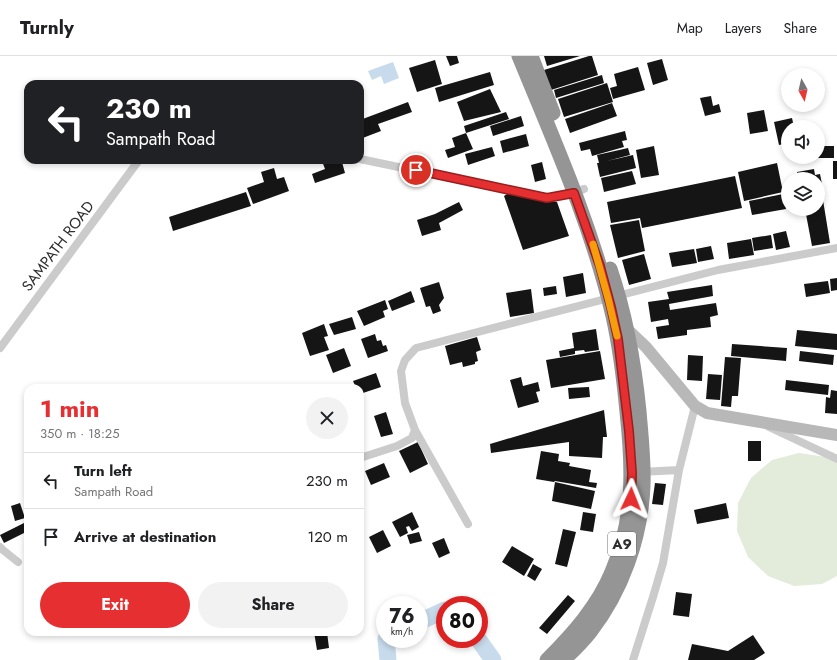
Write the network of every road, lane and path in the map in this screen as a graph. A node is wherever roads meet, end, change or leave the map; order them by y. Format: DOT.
graph roads {
  1 [pos="519,56"];
  2 [pos="531,56"];
  3 [pos="364,160"];
  4 [pos="136,164"];
  5 [pos="579,191"];
  6 [pos="837,248"];
  7 [pos="614,297"];
  8 [pos="627,329"];
  9 [pos="0,348"];
  10 [pos="695,406"];
  11 [pos="758,422"];
  12 [pos="415,430"];
  13 [pos="837,435"];
  14 [pos="364,457"];
  15 [pos="837,459"];
  16 [pos="679,470"];
  17 [pos="637,472"];
  18 [pos="468,524"];
  19 [pos="0,547"];
  20 [pos="18,562"];
  21 [pos="548,660"];
  22 [pos="563,660"];
  23 [pos="633,660"];
  1 -- 5 [label="highway, A9"];
  2 -- 5 [label="highway, A9"];
  3 -- 5 [label="street"];
  4 -- 9 [label="street, SAMPATH ROAD"];
  5 -- 7 [label="highway, A9"];
  6 -- 7 [label="street"];
  7 -- 8 [label="highway, A9"];
  7 -- 12 [label="street"];
  7 -- 17 [label="highway, A9"];
  8 -- 10 [label="street"];
  8 -- 17 [label="highway, A9"];
  10 -- 11 [label="street"];
  10 -- 16 [label="street"];
  11 -- 13 [label="street"];
  11 -- 15 [label="street"];
  12 -- 14 [label="street"];
  12 -- 18 [label="street"];
  16 -- 17 [label="street"];
  16 -- 23 [label="street"];
  17 -- 21 [label="highway, A9"];
  17 -- 22 [label="highway, A9"];
  19 -- 20 [label="street"];
}
